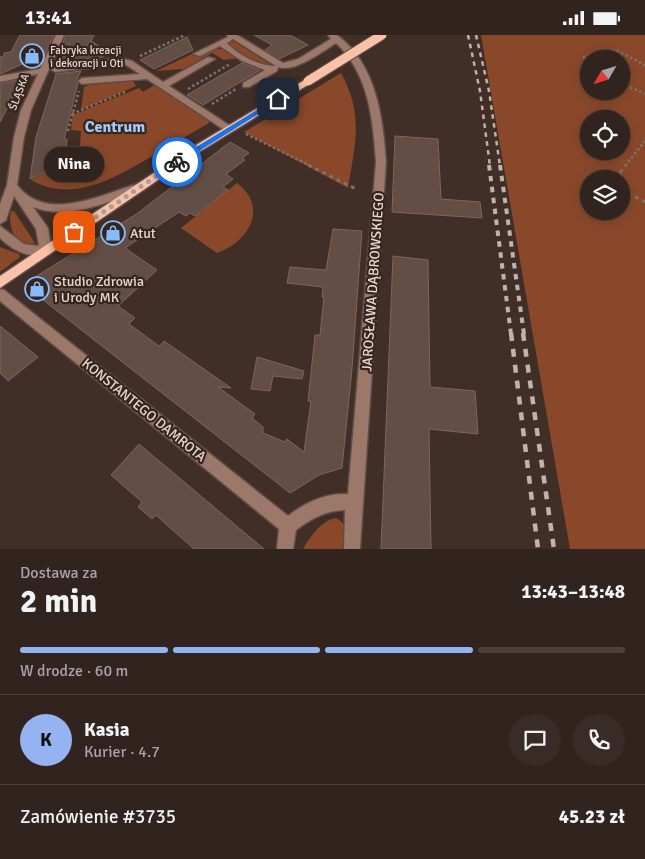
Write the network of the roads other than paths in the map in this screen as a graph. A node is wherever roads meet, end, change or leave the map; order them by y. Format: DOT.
graph roads {
  1 [pos="60,35"];
  2 [pos="382,35"];
  3 [pos="232,36"];
  4 [pos="334,37"];
  5 [pos="221,42"];
  6 [pos="196,54"];
  7 [pos="211,59"];
  8 [pos="275,66"];
  9 [pos="56,69"];
  10 [pos="42,71"];
  11 [pos="153,78"];
  12 [pos="0,79"];
  13 [pos="82,81"];
  14 [pos="164,85"];
  15 [pos="246,85"];
  16 [pos="228,129"];
  17 [pos="12,185"];
  18 [pos="140,187"];
  19 [pos="23,199"];
  20 [pos="0,220"];
  21 [pos="0,230"];
  22 [pos="46,251"];
  23 [pos="0,283"];
  24 [pos="0,294"];
  25 [pos="356,503"];
  26 [pos="288,526"];
  27 [pos="285,549"];
  28 [pos="352,549"];
  1 -- 10 [label="street, ŚLĄSKA"];
  2 -- 16 [label="main road, bridge"];
  3 -- 5 [label="street"];
  3 -- 8 [label="street"];
  4 -- 8 [label="street"];
  4 -- 25 [label="street, JAROSŁAWA DĄBROWSKIEGO"];
  5 -- 6 [label="street"];
  5 -- 8 [label="street"];
  7 -- 14 [label="street"];
  8 -- 15 [label="street"];
  9 -- 11 [label="street"];
  10 -- 12 [label="street"];
  10 -- 17 [label="street, ŚLĄSKA"];
  11 -- 13 [label="street"];
  11 -- 14 [label="street"];
  14 -- 16 [label="street"];
  16 -- 18 [label="main road"];
  17 -- 19 [label="street"];
  17 -- 20 [label="street, ŚLĄSKA"];
  18 -- 19 [label="street"];
  18 -- 22 [label="main road"];
  19 -- 22 [label="street"];
  21 -- 22 [label="street"];
  22 -- 23 [label="main road"];
  24 -- 26 [label="street, KONSTANTEGO DAMROTA"];
  25 -- 26 [label="street"];
  25 -- 28 [label="street, JAROSŁAWA DĄBROWSKIEGO"];
  26 -- 27 [label="street"];
}
